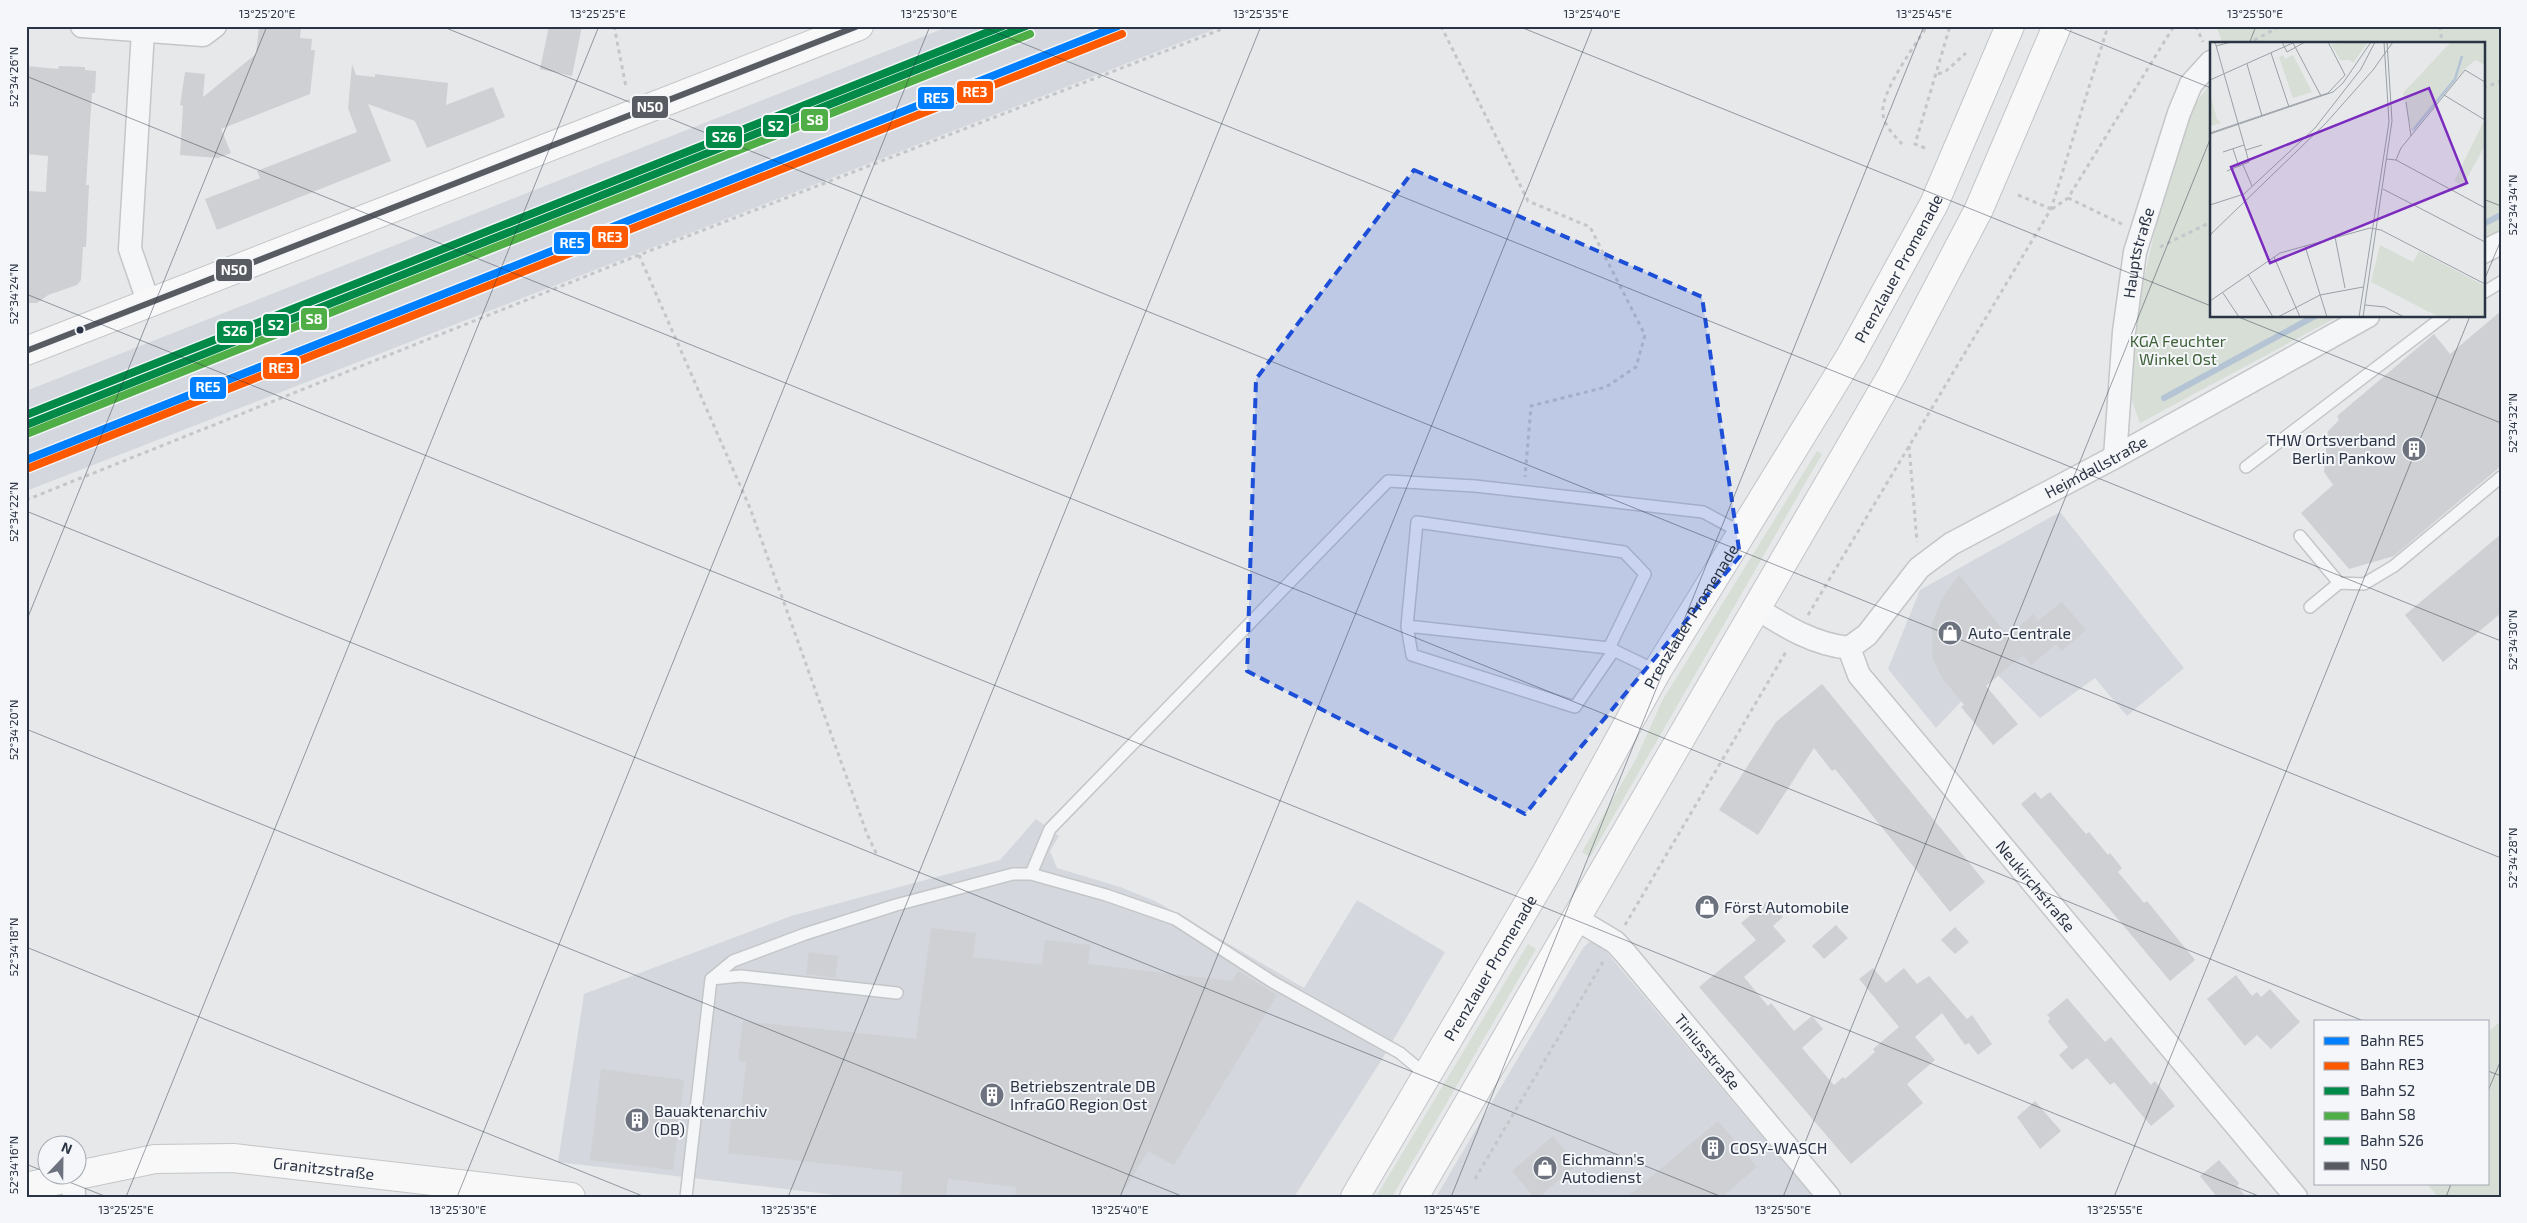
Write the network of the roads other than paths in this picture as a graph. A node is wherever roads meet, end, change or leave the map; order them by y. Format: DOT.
graph roads {
  1 [pos="84,26"];
  2 [pos="215,26"];
  3 [pos="859,26"];
  4 [pos="2010,26"];
  5 [pos="2058,26"];
  6 [pos="143,31"];
  7 [pos="2210,63"];
  8 [pos="2501,243"];
  9 [pos="2484,252"];
  10 [pos="2501,282"];
  11 [pos="2484,292"];
  12 [pos="149,304"];
  13 [pos="2364,318"];
  14 [pos="2441,318"];
  15 [pos="26,351"];
  16 [pos="2115,457"];
  17 [pos="2246,467"];
  18 [pos="2501,477"];
  19 [pos="1742,533"];
  20 [pos="2300,536"];
  21 [pos="2339,583"];
  22 [pos="2310,607"];
  23 [pos="1756,608"];
  24 [pos="1407,626"];
  25 [pos="1848,648"];
  26 [pos="1612,649"];
  27 [pos="1656,672"];
  28 [pos="1031,874"];
  29 [pos="1575,918"];
  30 [pos="710,979"];
  31 [pos="897,992"];
  32 [pos="1426,1074"];
  33 [pos="88,1177"];
  34 [pos="467,1190"];
  35 [pos="571,1197"];
  36 [pos="686,1197"];
  37 [pos="1354,1197"];
  38 [pos="1414,1197"];
  39 [pos="1829,1197"];
  40 [pos="2296,1197"];
  1 -- 6 [label="street"];
  2 -- 6 [label="street"];
  3 -- 12 [label="main road"];
  4 -- 19 [label="main road, Prenzlauer Promenade"];
  5 -- 23 [label="main road"];
  6 -- 12 [label="street"];
  7 -- 16 [label="street, Hauptstraße"];
  8 -- 9 [label="street"];
  10 -- 11 [label="lane"];
  12 -- 15 [label="main road"];
  13 -- 16 [label="street, Heimdallstraße"];
  14 -- 17 [label="lane"];
  16 -- 25 [label="street, Heimdallstraße"];
  18 -- 21 [label="lane"];
  19 -- 27 [label="main road, Prenzlauer Promenade"];
  19 -- 28 [label="lane"];
  20 -- 21 [label="lane"];
  21 -- 22 [label="lane"];
  23 -- 25 [label="street"];
  23 -- 29 [label="main road"];
  24 -- 26 [label="lane"];
  24 -- 26 [label="lane"];
  24 -- 26 [label="lane"];
  25 -- 40 [label="street, Neukirchstraße"];
  26 -- 27 [label="lane"];
  27 -- 32 [label="main road, Prenzlauer Promenade"];
  28 -- 30 [label="lane"];
  28 -- 32 [label="lane"];
  29 -- 38 [label="main road"];
  29 -- 39 [label="street, Tiniusstraße"];
  30 -- 31 [label="lane"];
  30 -- 36 [label="lane"];
  32 -- 37 [label="main road, Prenzlauer Promenade"];
  33 -- 34 [label="main road, Granitzstraße"];
  34 -- 35 [label="main road, Granitzstraße"];
}
